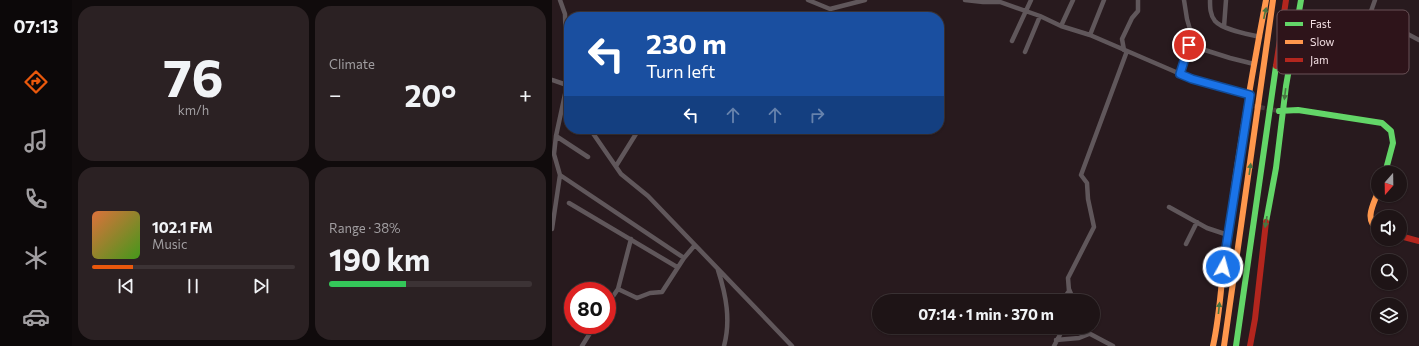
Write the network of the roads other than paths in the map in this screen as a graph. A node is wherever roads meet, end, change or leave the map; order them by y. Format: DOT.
graph roads {
  1 [pos="560,0"];
  2 [pos="808,0"];
  3 [pos="844,0"];
  4 [pos="865,0"];
  5 [pos="965,0"];
  6 [pos="1031,0"];
  7 [pos="1073,0"];
  8 [pos="1104,0"];
  9 [pos="1138,0"];
  10 [pos="1184,0"];
  11 [pos="1210,0"];
  12 [pos="1226,0"];
  13 [pos="1266,0"];
  14 [pos="1273,0"];
  15 [pos="1286,0"];
  16 [pos="1301,0"];
  17 [pos="1375,0"];
  18 [pos="983,1"];
  19 [pos="1000,1"];
  20 [pos="842,5"];
  21 [pos="1285,10"];
  22 [pos="1299,10"];
  23 [pos="1371,10"];
  24 [pos="1027,11"];
  25 [pos="564,12"];
  26 [pos="1040,16"];
  27 [pos="1061,26"];
  28 [pos="1224,27"];
  29 [pos="1090,35"];
  30 [pos="1409,35"];
  31 [pos="1260,37"];
  32 [pos="1419,40"];
  33 [pos="1012,41"];
  34 [pos="1189,45"];
  35 [pos="1126,50"];
  36 [pos="1025,52"];
  37 [pos="1277,62"];
  38 [pos="1254,64"];
  39 [pos="1180,74"];
  40 [pos="1288,74"];
  41 [pos="552,80"];
  42 [pos="564,84"];
  43 [pos="1250,95"];
  44 [pos="564,99"];
  45 [pos="1281,110"];
  46 [pos="594,134"];
  47 [pos="636,134"];
  48 [pos="556,136"];
  49 [pos="588,157"];
  50 [pos="616,166"];
  51 [pos="1387,166"];
  52 [pos="560,175"];
  53 [pos="569,203"];
  54 [pos="1169,207"];
  55 [pos="1371,211"];
  56 [pos="1197,222"];
  57 [pos="1371,222"];
  58 [pos="552,229"];
  59 [pos="1228,236"];
  60 [pos="1407,238"];
  61 [pos="630,239"];
  62 [pos="1419,241"];
  63 [pos="1186,244"];
  64 [pos="695,245"];
  65 [pos="684,258"];
  66 [pos="677,267"];
  67 [pos="718,269"];
  68 [pos="1068,287"];
  69 [pos="618,288"];
  70 [pos="616,291"];
  71 [pos="1067,294"];
  72 [pos="1071,294"];
  73 [pos="589,334"];
  74 [pos="1060,334"];
  75 [pos="1088,334"];
  76 [pos="1056,340"];
  77 [pos="582,346"];
  78 [pos="724,346"];
  79 [pos="792,346"];
  80 [pos="1054,346"];
  81 [pos="1113,346"];
  82 [pos="1213,346"];
  83 [pos="1224,346"];
  84 [pos="1236,346"];
  85 [pos="1250,346"];
  1 -- 25 [label="street"];
  2 -- 20 [label="street"];
  3 -- 20 [label="street"];
  4 -- 20 [label="street"];
  5 -- 18 [label="street"];
  6 -- 24 [label="street"];
  7 -- 27 [label="street"];
  8 -- 29 [label="street"];
  9 -- 35 [label="street"];
  10 -- 34 [label="street"];
  11 -- 28 [label="street"];
  12 -- 28 [label="street"];
  31 -- 13 [label="main road, one-way"];
  83 -- 14 [label="main road, one-way"];
  15 -- 21 [label="main road"];
  16 -- 22 [label="main road, one-way"];
  17 -- 23 [label="street"];
  18 -- 19 [label="street"];
  19 -- 24 [label="street"];
  24 -- 26 [label="street"];
  24 -- 33 [label="street"];
  26 -- 27 [label="street"];
  26 -- 36 [label="street"];
  27 -- 29 [label="street"];
  28 -- 31 [label="street"];
  29 -- 35 [label="street"];
  30 -- 32 [label="street"];
  31 -- 38 [label="main road"];
  34 -- 38 [label="street"];
  34 -- 39 [label="street"];
  35 -- 39 [label="street"];
  35 -- 68 [label="street"];
  37 -- 84 [label="main road"];
  38 -- 43 [label="main road"];
  39 -- 43 [label="street"];
  40 -- 45 [label="main road, one-way"];
  41 -- 42 [label="street"];
  43 -- 59 [label="main road"];
  44 -- 48 [label="street"];
  45 -- 51 [label="main road"];
  45 -- 85 [label="main road, one-way"];
  46 -- 50 [label="street"];
  47 -- 50 [label="street"];
  48 -- 49 [label="street"];
  48 -- 52 [label="street"];
  50 -- 64 [label="street"];
  52 -- 58 [label="street"];
  52 -- 65 [label="street"];
  53 -- 61 [label="street"];
  54 -- 56 [label="street"];
  55 -- 57 [label="main road"];
  56 -- 59 [label="street"];
  56 -- 63 [label="street"];
  82 -- 59 [label="main road, one-way"];
  60 -- 62 [label="main road"];
  61 -- 66 [label="street"];
  61 -- 69 [label="street"];
  64 -- 65 [label="street"];
  64 -- 67 [label="street"];
  65 -- 66 [label="street"];
  66 -- 69 [label="street"];
  67 -- 78 [label="street"];
  67 -- 79 [label="street"];
  68 -- 71 [label="street"];
  68 -- 72 [label="street"];
  69 -- 70 [label="street"];
  73 -- 77 [label="street"];
  74 -- 76 [label="street"];
  75 -- 76 [label="street"];
  75 -- 81 [label="street"];
  76 -- 80 [label="street"];
}
